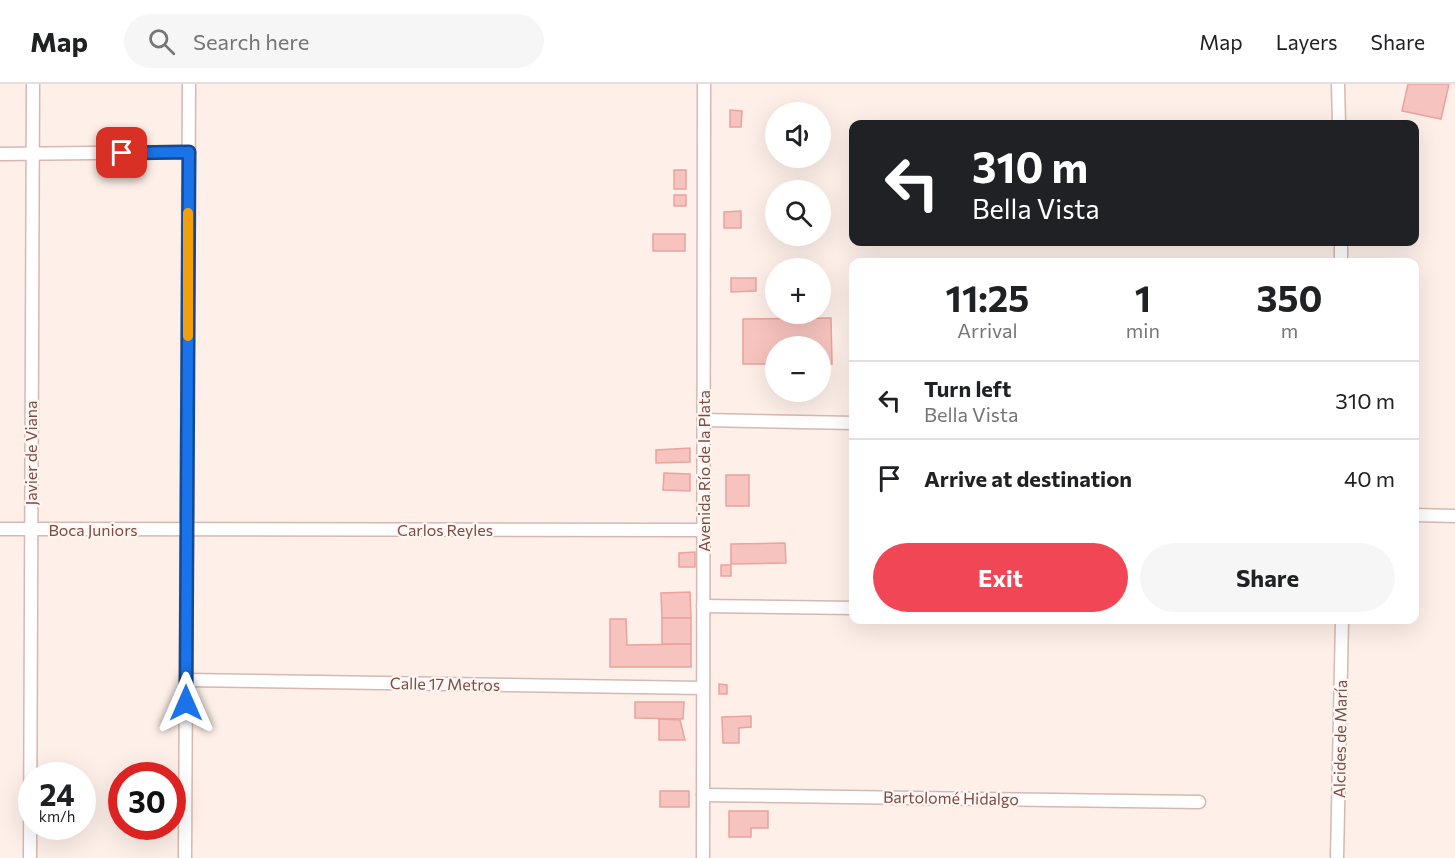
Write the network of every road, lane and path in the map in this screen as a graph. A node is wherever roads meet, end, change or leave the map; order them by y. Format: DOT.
graph roads {
  1 [pos="33,84"];
  2 [pos="189,84"];
  3 [pos="704,84"];
  4 [pos="1338,84"];
  5 [pos="1339,120"];
  6 [pos="189,152"];
  7 [pos="0,154"];
  8 [pos="32,154"];
  9 [pos="704,420"];
  10 [pos="849,423"];
  11 [pos="1419,515"];
  12 [pos="1455,516"];
  13 [pos="0,529"];
  14 [pos="31,529"];
  15 [pos="187,530"];
  16 [pos="704,530"];
  17 [pos="703,606"];
  18 [pos="849,608"];
  19 [pos="1342,624"];
  20 [pos="186,680"];
  21 [pos="703,688"];
  22 [pos="703,795"];
  23 [pos="1199,802"];
  24 [pos="30,858"];
  25 [pos="185,858"];
  26 [pos="703,858"];
  27 [pos="1337,858"];
  1 -- 8 [label="street, Javier de Viana"];
  2 -- 6 [label="street"];
  3 -- 9 [label="street, Avenida Río de la Plata"];
  4 -- 5 [label="street"];
  6 -- 8 [label="street"];
  6 -- 15 [label="street"];
  7 -- 8 [label="street"];
  8 -- 14 [label="street, Javier de Viana"];
  9 -- 10 [label="street"];
  9 -- 16 [label="street, Avenida Río de la Plata"];
  11 -- 12 [label="street"];
  13 -- 14 [label="street, Boca Juniors"];
  14 -- 15 [label="street, Boca Juniors"];
  14 -- 24 [label="street, Javier de Viana"];
  15 -- 16 [label="street, Carlos Reyles"];
  15 -- 20 [label="street"];
  16 -- 17 [label="street, Avenida Río de la Plata"];
  17 -- 18 [label="street"];
  17 -- 21 [label="street, Avenida Río de la Plata"];
  19 -- 27 [label="street, Alcides de María"];
  20 -- 21 [label="street, Calle 17 Metros"];
  20 -- 25 [label="street"];
  21 -- 22 [label="street, Avenida Río de la Plata"];
  22 -- 23 [label="street, Bartolomé Hidalgo"];
  22 -- 26 [label="street, Avenida Río de la Plata"];
}
